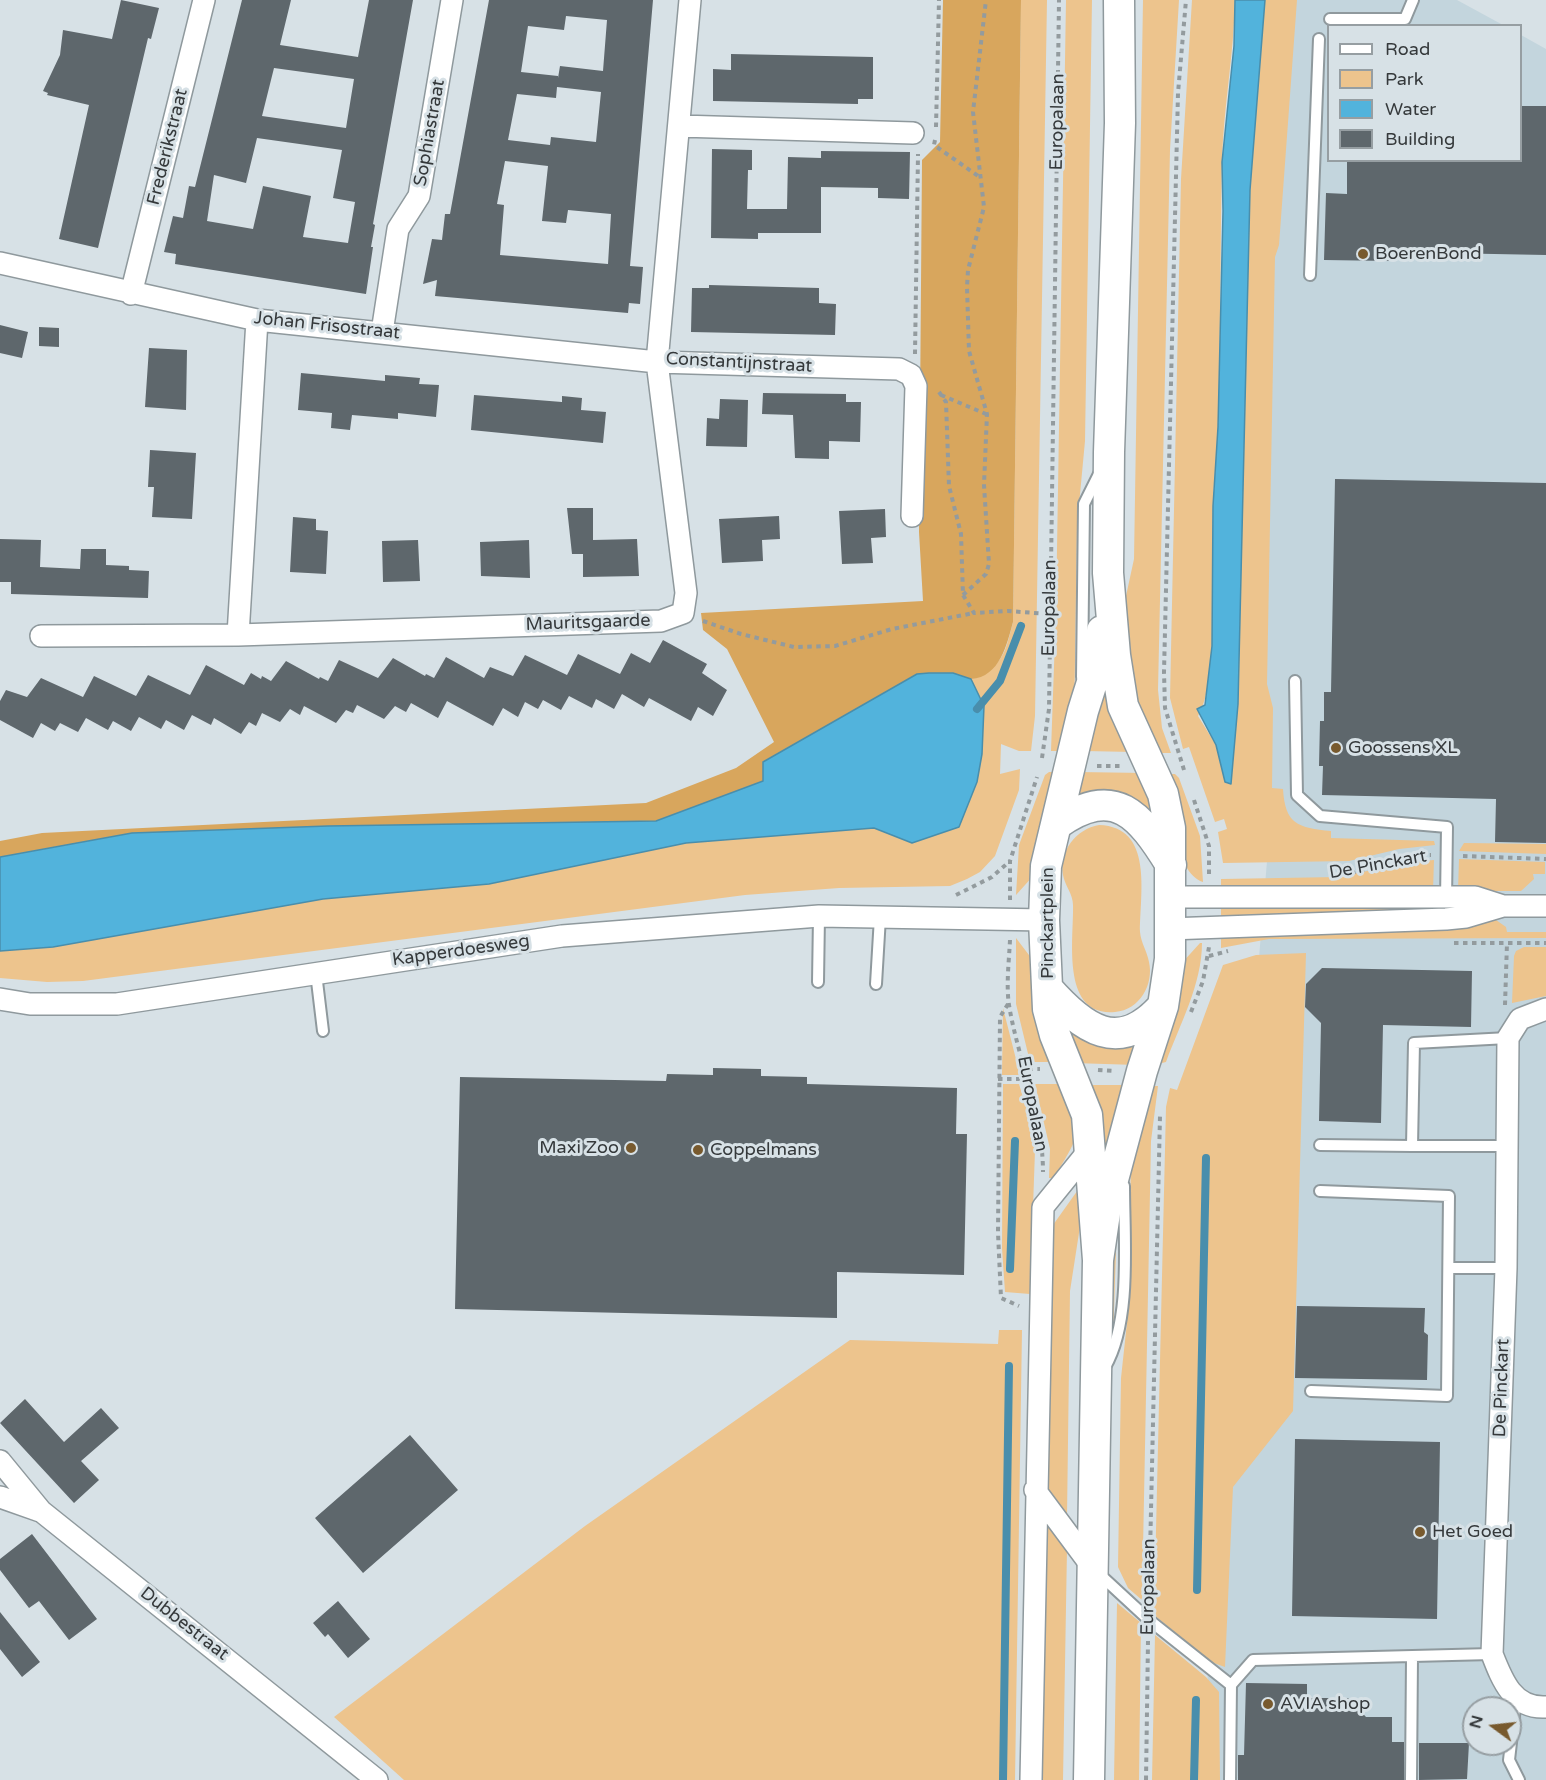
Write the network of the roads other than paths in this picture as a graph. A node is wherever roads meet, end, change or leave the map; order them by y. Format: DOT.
graph roads {
  1 [pos="204,0"];
  2 [pos="452,0"];
  3 [pos="690,0"];
  4 [pos="1119,0"];
  5 [pos="1413,0"];
  6 [pos="1330,18"];
  7 [pos="1319,39"];
  8 [pos="680,126"];
  9 [pos="919,141"];
  10 [pos="0,263"];
  11 [pos="1310,275"];
  12 [pos="131,294"];
  13 [pos="257,320"];
  14 [pos="382,332"];
  15 [pos="657,362"];
  16 [pos="1109,452"];
  17 [pos="912,516"];
  18 [pos="1108,573"];
  19 [pos="238,635"];
  20 [pos="41,636"];
  21 [pos="1294,681"];
  22 [pos="1083,711"];
  23 [pos="1057,824"];
  24 [pos="1171,865"];
  25 [pos="1170,897"];
  26 [pos="1446,897"];
  27 [pos="1503,906"];
  28 [pos="1546,906"];
  29 [pos="819,916"];
  30 [pos="880,917"];
  31 [pos="1446,919"];
  32 [pos="1044,920"];
  33 [pos="1169,929"];
  34 [pos="316,973"];
  35 [pos="818,982"];
  36 [pos="876,984"];
  37 [pos="1047,988"];
  38 [pos="0,999"];
  39 [pos="1163,1006"];
  40 [pos="1546,1008"];
  41 [pos="322,1031"];
  42 [pos="1508,1038"];
  43 [pos="1320,1145"];
  44 [pos="1123,1146"];
  45 [pos="1412,1146"];
  46 [pos="1508,1146"];
  47 [pos="1090,1149"];
  48 [pos="1320,1191"];
  49 [pos="1098,1260"];
  50 [pos="1449,1268"];
  51 [pos="1506,1268"];
  52 [pos="1096,1383"];
  53 [pos="1311,1391"];
  54 [pos="0,1461"];
  55 [pos="1035,1490"];
  56 [pos="0,1497"];
  57 [pos="41,1511"];
  58 [pos="1092,1568"];
  59 [pos="1492,1654"];
  60 [pos="1412,1658"];
  61 [pos="1231,1685"];
  62 [pos="1514,1696"];
  63 [pos="1522,1702"];
  64 [pos="1546,1707"];
  65 [pos="1509,1756"];
  66 [pos="377,1780"];
  67 [pos="1031,1780"];
  68 [pos="1089,1780"];
  69 [pos="1230,1780"];
  70 [pos="1411,1780"];
  71 [pos="1518,1780"];
  1 -- 12 [label="street, Frederikstraat"];
  2 -- 14 [label="street, Sophiastraat"];
  3 -- 8 [label="street, Constantijnstraat"];
  4 -- 16 [label="main road, Europalaan"];
  5 -- 6 [label="lane"];
  7 -- 11 [label="lane"];
  8 -- 9 [label="street"];
  8 -- 15 [label="street, Constantijnstraat"];
  10 -- 12 [label="street, Johan Frisostraat"];
  12 -- 13 [label="street, Johan Frisostraat"];
  13 -- 14 [label="street, Johan Frisostraat"];
  13 -- 19 [label="street"];
  14 -- 15 [label="street, Johan Frisostraat"];
  15 -- 17 [label="street, Constantijnstraat"];
  15 -- 19 [label="street, Mauritsgaarde"];
  16 -- 18 [label="main road, Europalaan"];
  16 -- 22 [label="lane, Europalaan"];
  18 -- 22 [label="main road, Europalaan"];
  18 -- 24 [label="main road, Europalaan"];
  19 -- 20 [label="street, Mauritsgaarde"];
  21 -- 26 [label="lane"];
  22 -- 23 [label="main road, Europalaan"];
  23 -- 24 [label="main road"];
  23 -- 32 [label="main road, Pinckartplein"];
  24 -- 25 [label="main road"];
  25 -- 26 [label="street, De Pinckart"];
  25 -- 33 [label="main road"];
  26 -- 27 [label="street, De Pinckart"];
  26 -- 31 [label="lane"];
  27 -- 28 [label="street, De Pinckart"];
  27 -- 31 [label="street, De Pinckart"];
  29 -- 30 [label="street, Kapperdoesweg"];
  29 -- 34 [label="street, Kapperdoesweg"];
  29 -- 35 [label="lane"];
  30 -- 32 [label="street, Kapperdoesweg"];
  30 -- 36 [label="lane"];
  31 -- 33 [label="street, De Pinckart"];
  32 -- 37 [label="main road, Pinckartplein"];
  33 -- 39 [label="main road"];
  34 -- 38 [label="street, Kapperdoesweg"];
  34 -- 41 [label="lane"];
  37 -- 39 [label="main road"];
  37 -- 47 [label="main road, Europalaan"];
  39 -- 44 [label="main road, Europalaan"];
  40 -- 42 [label="street"];
  42 -- 45 [label="lane"];
  42 -- 46 [label="street, De Pinckart"];
  43 -- 45 [label="lane"];
  44 -- 49 [label="main road, Europalaan"];
  44 -- 52 [label="lane, Europalaan"];
  45 -- 46 [label="lane"];
  46 -- 51 [label="street, De Pinckart"];
  47 -- 49 [label="main road, Europalaan"];
  47 -- 55 [label="street"];
  48 -- 50 [label="lane"];
  49 -- 52 [label="main road, Europalaan"];
  50 -- 51 [label="lane"];
  50 -- 53 [label="lane"];
  51 -- 59 [label="street, De Pinckart"];
  52 -- 58 [label="main road, Europalaan"];
  54 -- 57 [label="street, Dubbestraat"];
  55 -- 58 [label="street"];
  55 -- 67 [label="street"];
  56 -- 57 [label="street"];
  57 -- 66 [label="street, Dubbestraat"];
  58 -- 61 [label="lane"];
  58 -- 68 [label="main road, Europalaan"];
  59 -- 60 [label="lane"];
  59 -- 62 [label="street, De Pinckart"];
  60 -- 61 [label="lane"];
  60 -- 70 [label="lane"];
  61 -- 69 [label="lane"];
  63 -- 64 [label="street"];
  65 -- 71 [label="lane"];
}
